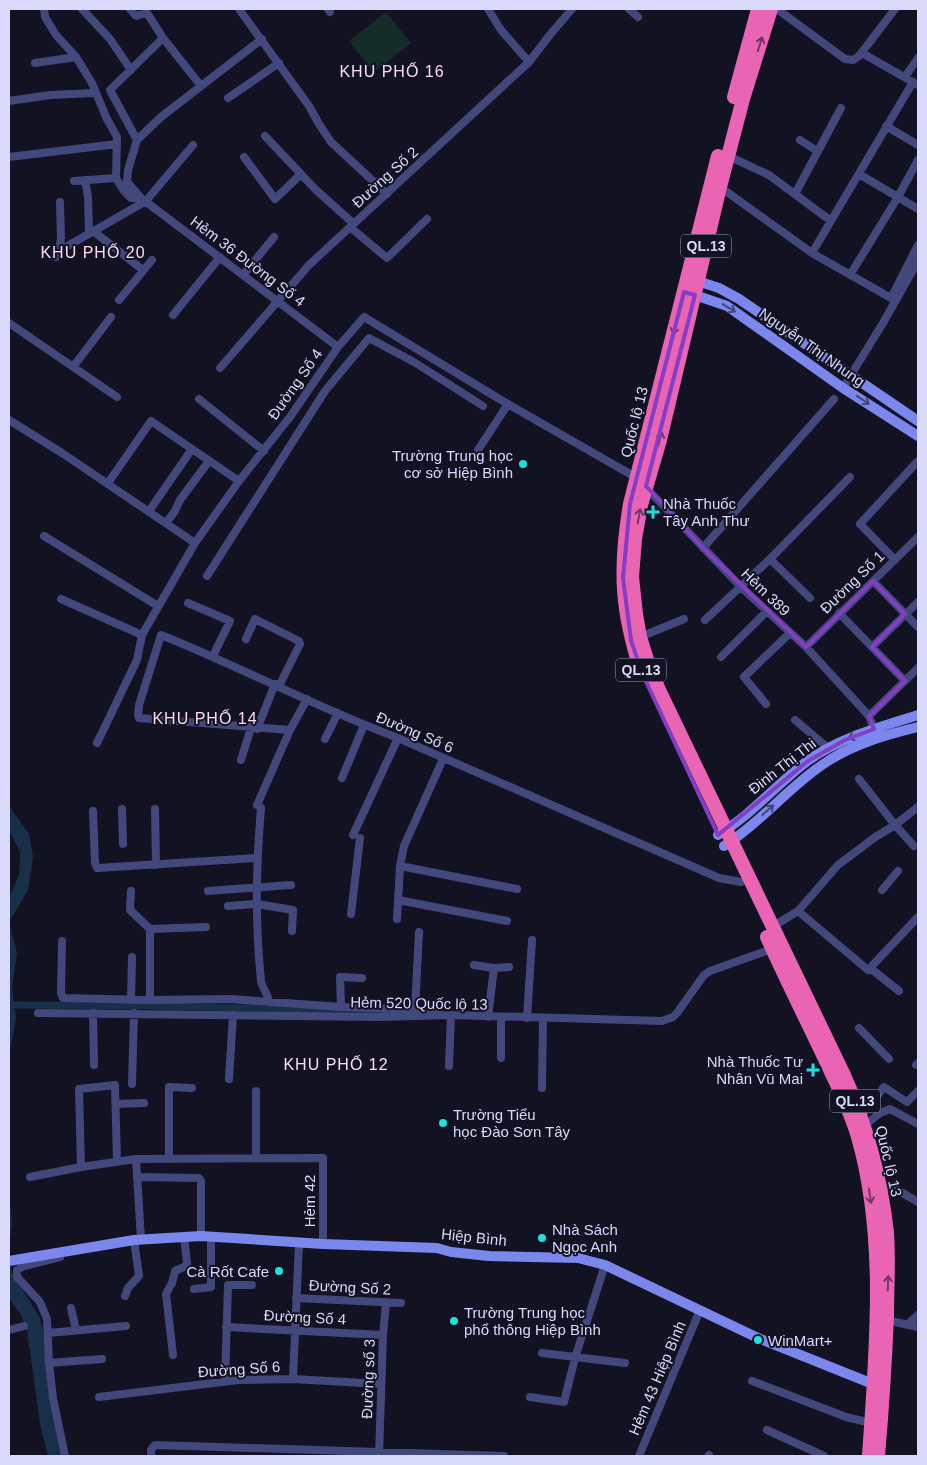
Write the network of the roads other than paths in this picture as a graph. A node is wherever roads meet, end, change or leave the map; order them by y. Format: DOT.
graph roads {
  1 [pos="44,9"];
  2 [pos="82,9"];
  3 [pos="130,9"];
  4 [pos="240,9"];
  5 [pos="488,9"];
  6 [pos="572,9"];
  7 [pos="629,9"];
  8 [pos="758,9"];
  9 [pos="770,9"];
  10 [pos="777,9"];
  11 [pos="895,9"];
  12 [pos="638,17"];
  13 [pos="163,38"];
  14 [pos="262,39"];
  15 [pos="862,53"];
  16 [pos="76,57"];
  17 [pos="918,58"];
  18 [pos="279,62"];
  19 [pos="529,62"];
  20 [pos="35,63"];
  21 [pos="131,70"];
  22 [pos="905,77"];
  23 [pos="916,83"];
  24 [pos="201,86"];
  25 [pos="95,92"];
  26 [pos="228,98"];
  27 [pos="9,102"];
  28 [pos="841,108"];
  29 [pos="886,126"];
  30 [pos="265,136"];
  31 [pos="137,140"];
  32 [pos="800,140"];
  33 [pos="117,144"];
  34 [pos="193,145"];
  35 [pos="918,145"];
  36 [pos="817,151"];
  37 [pos="728,156"];
  38 [pos="9,157"];
  39 [pos="244,157"];
  40 [pos="918,160"];
  41 [pos="301,174"];
  42 [pos="858,174"];
  43 [pos="116,178"];
  44 [pos="85,180"];
  45 [pos="74,181"];
  46 [pos="720,187"];
  47 [pos="387,194"];
  48 [pos="795,194"];
  49 [pos="898,197"];
  50 [pos="143,200"];
  51 [pos="60,202"];
  52 [pos="918,208"];
  53 [pos="427,219"];
  54 [pos="830,221"];
  55 [pos="352,226"];
  56 [pos="91,233"];
  57 [pos="274,237"];
  58 [pos="918,245"];
  59 [pos="812,253"];
  60 [pos="220,257"];
  61 [pos="152,260"];
  62 [pos="918,261"];
  63 [pos="143,270"];
  64 [pos="916,272"];
  65 [pos="243,275"];
  66 [pos="850,275"];
  67 [pos="693,279"];
  68 [pos="689,293"];
  69 [pos="119,300"];
  70 [pos="278,301"];
  71 [pos="173,315"];
  72 [pos="111,317"];
  73 [pos="9,323"];
  74 [pos="338,346"];
  75 [pos="422,352"];
  76 [pos="414,362"];
  77 [pos="73,367"];
  78 [pos="220,368"];
  79 [pos="851,376"];
  80 [pos="843,388"];
  81 [pos="117,397"];
  82 [pos="834,398"];
  83 [pos="199,399"];
  84 [pos="508,404"];
  85 [pos="482,406"];
  86 [pos="918,421"];
  87 [pos="10,424"];
  88 [pos="918,436"];
  89 [pos="192,449"];
  90 [pos="478,450"];
  91 [pos="264,451"];
  92 [pos="209,461"];
  93 [pos="917,462"];
  94 [pos="850,477"];
  95 [pos="239,481"];
  96 [pos="642,482"];
  97 [pos="108,483"];
  98 [pos="149,511"];
  99 [pos="166,523"];
  100 [pos="44,536"];
  101 [pos="918,537"];
  102 [pos="195,543"];
  103 [pos="703,548"];
  104 [pos="770,559"];
  105 [pos="895,560"];
  106 [pos="206,576"];
  107 [pos="873,581"];
  108 [pos="741,587"];
  109 [pos="810,598"];
  110 [pos="62,599"];
  111 [pos="918,602"];
  112 [pos="188,603"];
  113 [pos="158,606"];
  114 [pos="766,612"];
  115 [pos="840,613"];
  116 [pos="905,614"];
  117 [pos="684,619"];
  118 [pos="705,620"];
  119 [pos="918,627"];
  120 [pos="790,633"];
  121 [pos="142,635"];
  122 [pos="640,637"];
  123 [pos="246,638"];
  124 [pos="806,647"];
  125 [pos="872,647"];
  126 [pos="212,656"];
  127 [pos="721,658"];
  128 [pos="918,668"];
  129 [pos="905,681"];
  130 [pos="277,685"];
  131 [pos="307,698"];
  132 [pos="766,704"];
  133 [pos="338,713"];
  134 [pos="918,715"];
  135 [pos="870,716"];
  136 [pos="795,720"];
  137 [pos="364,725"];
  138 [pos="918,727"];
  139 [pos="254,728"];
  140 [pos="874,729"];
  141 [pos="290,730"];
  142 [pos="398,738"];
  143 [pos="325,739"];
  144 [pos="98,743"];
  145 [pos="828,748"];
  146 [pos="443,758"];
  147 [pos="241,760"];
  148 [pos="342,778"];
  149 [pos="859,779"];
  150 [pos="918,807"];
  151 [pos="122,809"];
  152 [pos="155,809"];
  153 [pos="93,811"];
  154 [pos="895,825"];
  155 [pos="725,838"];
  156 [pos="123,844"];
  157 [pos="914,846"];
  158 [pos="257,858"];
  159 [pos="156,865"];
  160 [pos="400,866"];
  161 [pos="898,871"];
  162 [pos="741,882"];
  163 [pos="290,885"];
  164 [pos="257,886"];
  165 [pos="517,889"];
  166 [pos="882,890"];
  167 [pos="130,891"];
  168 [pos="208,891"];
  169 [pos="398,900"];
  170 [pos="257,904"];
  171 [pos="228,906"];
  172 [pos="798,912"];
  173 [pos="351,914"];
  174 [pos="918,917"];
  175 [pos="396,919"];
  176 [pos="507,921"];
  177 [pos="206,927"];
  178 [pos="772,927"];
  179 [pos="150,929"];
  180 [pos="292,931"];
  181 [pos="419,932"];
  182 [pos="532,940"];
  183 [pos="62,941"];
  184 [pos="772,949"];
  185 [pos="132,957"];
  186 [pos="474,965"];
  187 [pos="509,967"];
  188 [pos="494,968"];
  189 [pos="869,969"];
  190 [pos="362,978"];
  191 [pos="899,991"];
  192 [pos="131,1000"];
  193 [pos="150,1000"];
  194 [pos="269,1002"];
  195 [pos="342,1007"];
  196 [pos="415,1010"];
  197 [pos="93,1013"];
  198 [pos="134,1013"];
  199 [pos="38,1014"];
  200 [pos="233,1015"];
  201 [pos="442,1015"];
  202 [pos="451,1015"];
  203 [pos="488,1017"];
  204 [pos="501,1018"];
  205 [pos="527,1018"];
  206 [pos="543,1019"];
  207 [pos="859,1028"];
  208 [pos="501,1058"];
  209 [pos="890,1059"];
  210 [pos="94,1065"];
  211 [pos="449,1066"];
  212 [pos="230,1079"];
  213 [pos="132,1084"];
  214 [pos="192,1088"];
  215 [pos="542,1088"];
  216 [pos="256,1091"];
  217 [pos="918,1091"];
  218 [pos="144,1102"];
  219 [pos="116,1104"];
  220 [pos="863,1121"];
  221 [pos="918,1124"];
  222 [pos="256,1158"];
  223 [pos="136,1159"];
  224 [pos="168,1159"];
  225 [pos="118,1162"];
  226 [pos="81,1167"];
  227 [pos="30,1177"];
  228 [pos="137,1178"];
  229 [pos="879,1182"];
  230 [pos="918,1202"];
  231 [pos="206,1236"];
  232 [pos="184,1237"];
  233 [pos="138,1240"];
  234 [pos="299,1243"];
  235 [pos="323,1244"];
  236 [pos="74,1249"];
  237 [pos="9,1261"];
  238 [pos="605,1265"];
  239 [pos="252,1285"];
  240 [pos="194,1289"];
  241 [pos="126,1296"];
  242 [pos="296,1298"];
  243 [pos="386,1303"];
  244 [pos="402,1303"];
  245 [pos="71,1308"];
  246 [pos="700,1310"];
  247 [pos="918,1315"];
  248 [pos="886,1320"];
  249 [pos="908,1324"];
  250 [pos="24,1326"];
  251 [pos="126,1326"];
  252 [pos="226,1327"];
  253 [pos="918,1327"];
  254 [pos="9,1330"];
  255 [pos="76,1330"];
  256 [pos="295,1330"];
  257 [pos="48,1334"];
  258 [pos="383,1336"];
  259 [pos="542,1353"];
  260 [pos="173,1355"];
  261 [pos="576,1358"];
  262 [pos="102,1359"];
  263 [pos="49,1363"];
  264 [pos="624,1363"];
  265 [pos="293,1379"];
  266 [pos="752,1381"];
  267 [pos="225,1382"];
  268 [pos="381,1384"];
  269 [pos="879,1384"];
  270 [pos="99,1397"];
  271 [pos="530,1397"];
  272 [pos="871,1422"];
  273 [pos="767,1430"];
  274 [pos="379,1454"];
  275 [pos="65,1456"];
  276 [pos="151,1456"];
  277 [pos="504,1456"];
  278 [pos="639,1456"];
  279 [pos="824,1456"];
  280 [pos="869,1456"];
  281 [pos="878,1456"];
  1 -- 16 [label="street"];
  2 -- 21 [label="street"];
  3 -- 13 [label="street"];
  4 -- 14 [label="street"];
  5 -- 19 [label="street"];
  6 -- 19 [label="street, Đường Số 2"];
  7 -- 12 [label="street"];
  8 -- 67 [label="highway, Quốc lộ 13 / QL.13"];
  37 -- 9 [label="highway, Quốc lộ 13 / QL.13, one-way"];
  10 -- 15 [label="street"];
  11 -- 15 [label="street"];
  13 -- 21 [label="street"];
  13 -- 24 [label="street"];
  14 -- 18 [label="street"];
  14 -- 24 [label="street"];
  15 -- 22 [label="street"];
  16 -- 20 [label="street"];
  16 -- 25 [label="street"];
  17 -- 22 [label="street"];
  18 -- 26 [label="street"];
  18 -- 47 [label="street"];
  19 -- 47 [label="street, Đường Số 2"];
  21 -- 31 [label="street"];
  22 -- 23 [label="street"];
  23 -- 29 [label="street"];
  24 -- 31 [label="street"];
  25 -- 27 [label="street"];
  25 -- 33 [label="street"];
  28 -- 36 [label="street"];
  29 -- 35 [label="street"];
  29 -- 42 [label="street"];
  30 -- 41 [label="street"];
  31 -- 50 [label="street, Hẻm 36 Đường Số 4"];
  32 -- 36 [label="street"];
  33 -- 38 [label="street"];
  33 -- 43 [label="street"];
  34 -- 50 [label="street"];
  36 -- 48 [label="street"];
  37 -- 46 [label="highway, Quốc lộ 13 / QL.13"];
  37 -- 48 [label="street"];
  39 -- 41 [label="street"];
  40 -- 49 [label="street"];
  41 -- 55 [label="street"];
  42 -- 49 [label="street"];
  42 -- 54 [label="street"];
  43 -- 44 [label="street"];
  43 -- 50 [label="street, Hẻm 36 Đường Số 4"];
  44 -- 45 [label="street"];
  44 -- 56 [label="street"];
  46 -- 59 [label="street"];
  46 -- 67 [label="highway, Quốc lộ 13 / QL.13"];
  47 -- 55 [label="street, Đường Số 2"];
  48 -- 54 [label="street"];
  49 -- 52 [label="street"];
  49 -- 66 [label="street"];
  50 -- 56 [label="street"];
  50 -- 60 [label="street, Hẻm 36 Đường Số 4"];
  51 -- 56 [label="street"];
  53 -- 55 [label="street"];
  54 -- 59 [label="street"];
  55 -- 70 [label="street, Đường Số 2"];
  56 -- 63 [label="street"];
  57 -- 65 [label="street"];
  58 -- 66 [label="street"];
  59 -- 66 [label="street"];
  60 -- 65 [label="street, Hẻm 36 Đường Số 4"];
  60 -- 71 [label="street"];
  61 -- 63 [label="street"];
  62 -- 64 [label="street"];
  63 -- 69 [label="street"];
  64 -- 79 [label="street"];
  65 -- 70 [label="street, Hẻm 36 Đường Số 4"];
  67 -- 68 [label="highway, Quốc lộ 13 / QL.13"];
  67 -- 79 [label="street, Nguyễn Thị Nhung"];
  68 -- 80 [label="street, Nguyễn Thị Nhung, one-way"];
  68 -- 96 [label="highway, Quốc lộ 13 / QL.13"];
  70 -- 74 [label="street, Hẻm 36 Đường Số 4"];
  70 -- 78 [label="street, Đường Số 2"];
  72 -- 77 [label="street"];
  73 -- 77 [label="street"];
  74 -- 75 [label="street, Đường Số 4"];
  74 -- 91 [label="street, Đường Số 4"];
  75 -- 76 [label="street"];
  75 -- 84 [label="street, Đường Số 4"];
  76 -- 85 [label="street"];
  76 -- 106 [label="street"];
  77 -- 81 [label="street"];
  79 -- 80 [label="street"];
  79 -- 86 [label="street, Nguyễn Thị Nhung"];
  80 -- 88 [label="street, Nguyễn Thị Nhung, one-way"];
  82 -- 103 [label="street"];
  83 -- 91 [label="street"];
  84 -- 90 [label="street"];
  84 -- 96 [label="street, Đường Số 4"];
  87 -- 97 [label="street"];
  89 -- 92 [label="street"];
  89 -- 97 [label="street"];
  89 -- 98 [label="street"];
  91 -- 95 [label="street, Đường Số 4"];
  92 -- 95 [label="street"];
  92 -- 99 [label="street"];
  93 -- 105 [label="street"];
  94 -- 104 [label="street"];
  95 -- 102 [label="street, Đường Số 4"];
  96 -- 103 [label="street, Hẻm 389"];
  122 -- 96 [label="highway, Quốc lộ 13 / QL.13, one-way"];
  96 -- 155 [label="highway, Quốc lộ 13 / QL.13"];
  97 -- 98 [label="street"];
  98 -- 99 [label="street"];
  99 -- 102 [label="street"];
  100 -- 113 [label="street"];
  101 -- 105 [label="street, Đường Số 1"];
  102 -- 113 [label="street, Đường Số 4"];
  103 -- 108 [label="street, Hẻm 389"];
  104 -- 108 [label="street"];
  104 -- 109 [label="street"];
  105 -- 107 [label="street, Đường Số 1"];
  107 -- 115 [label="street, Đường Số 1"];
  107 -- 116 [label="street"];
  108 -- 114 [label="street, Hẻm 389"];
  108 -- 118 [label="street"];
  110 -- 121 [label="street"];
  111 -- 116 [label="street"];
  112 -- 126 [label="street"];
  113 -- 121 [label="street, Đường Số 4"];
  114 -- 120 [label="street, Hẻm 389"];
  114 -- 127 [label="street"];
  115 -- 124 [label="street, Đường Số 1"];
  115 -- 125 [label="street"];
  116 -- 119 [label="street"];
  116 -- 125 [label="street"];
  117 -- 122 [label="street"];
  120 -- 124 [label="street, Hẻm 389"];
  120 -- 132 [label="street"];
  121 -- 144 [label="street, Đường Số 4"];
  122 -- 155 [label="highway, Quốc lộ 13 / QL.13"];
  123 -- 130 [label="street"];
  124 -- 135 [label="street, Hẻm 389"];
  125 -- 129 [label="street"];
  126 -- 130 [label="street, Đường Số 6"];
  126 -- 139 [label="street, Đường Số 6"];
  128 -- 129 [label="street"];
  129 -- 135 [label="street"];
  130 -- 131 [label="street, Đường Số 6"];
  130 -- 139 [label="street"];
  131 -- 133 [label="street, Đường Số 6"];
  131 -- 141 [label="street"];
  133 -- 137 [label="street, Đường Số 6"];
  133 -- 143 [label="street"];
  134 -- 140 [label="street, Đinh Thị Thi"];
  135 -- 140 [label="street"];
  136 -- 145 [label="street"];
  137 -- 142 [label="street, Đường Số 6"];
  137 -- 148 [label="street"];
  155 -- 138 [label="street, Đinh Thị Thi, one-way"];
  139 -- 141 [label="street"];
  139 -- 147 [label="street"];
  140 -- 145 [label="street, Đinh Thị Thi, one-way"];
  141 -- 158 [label="street"];
  142 -- 146 [label="street, Đường Số 6"];
  142 -- 173 [label="street"];
  145 -- 155 [label="street, Đinh Thị Thi"];
  146 -- 160 [label="street"];
  146 -- 162 [label="street, Đường Số 6"];
  149 -- 154 [label="street"];
  150 -- 154 [label="street"];
  151 -- 156 [label="street"];
  152 -- 159 [label="street"];
  153 -- 159 [label="street"];
  154 -- 157 [label="street"];
  154 -- 172 [label="street"];
  155 -- 162 [label="highway, Quốc lộ 13 / QL.13"];
  155 -- 178 [label="highway, Quốc lộ 13 / QL.13"];
  158 -- 159 [label="street"];
  158 -- 164 [label="street"];
  160 -- 165 [label="street"];
  160 -- 169 [label="street"];
  161 -- 166 [label="street"];
  162 -- 184 [label="highway, Quốc lộ 13 / QL.13"];
  163 -- 164 [label="street"];
  164 -- 168 [label="street"];
  164 -- 170 [label="street"];
  167 -- 179 [label="street"];
  169 -- 175 [label="street"];
  169 -- 176 [label="street"];
  170 -- 171 [label="street"];
  170 -- 180 [label="street"];
  170 -- 194 [label="street"];
  172 -- 178 [label="street"];
  172 -- 189 [label="street"];
  174 -- 189 [label="street"];
  177 -- 179 [label="street"];
  178 -- 220 [label="highway, Quốc lộ 13 / QL.13"];
  179 -- 193 [label="street"];
  181 -- 196 [label="street"];
  182 -- 205 [label="street"];
  183 -- 192 [label="street"];
  184 -- 206 [label="street, Hẻm 520 Quốc lộ 13"];
  184 -- 269 [label="highway, Quốc lộ 13 / QL.13, one-way"];
  185 -- 192 [label="street"];
  186 -- 188 [label="street"];
  187 -- 188 [label="street"];
  188 -- 203 [label="street"];
  189 -- 191 [label="street"];
  190 -- 195 [label="street"];
  192 -- 193 [label="street"];
  193 -- 194 [label="street"];
  194 -- 195 [label="street"];
  195 -- 196 [label="street"];
  196 -- 201 [label="street"];
  197 -- 198 [label="street, Hẻm 520 Quốc lộ 13"];
  197 -- 199 [label="street, Hẻm 520 Quốc lộ 13"];
  197 -- 210 [label="street"];
  198 -- 200 [label="street, Hẻm 520 Quốc lộ 13"];
  198 -- 213 [label="street"];
  200 -- 201 [label="street, Hẻm 520 Quốc lộ 13"];
  200 -- 212 [label="street"];
  201 -- 202 [label="street, Hẻm 520 Quốc lộ 13"];
  202 -- 203 [label="street, Hẻm 520 Quốc lộ 13"];
  202 -- 211 [label="street"];
  203 -- 204 [label="street, Hẻm 520 Quốc lộ 13"];
  204 -- 205 [label="street, Hẻm 520 Quốc lộ 13"];
  204 -- 208 [label="street"];
  205 -- 206 [label="street, Hẻm 520 Quốc lộ 13"];
  206 -- 215 [label="street"];
  207 -- 209 [label="street"];
  214 -- 224 [label="street"];
  216 -- 222 [label="street"];
  217 -- 220 [label="street"];
  218 -- 219 [label="street"];
  219 -- 225 [label="street"];
  219 -- 226 [label="street"];
  220 -- 221 [label="street"];
  220 -- 229 [label="highway, Quốc lộ 13 / QL.13"];
  222 -- 224 [label="street"];
  222 -- 235 [label="street, Hẻm 42"];
  223 -- 224 [label="street"];
  223 -- 225 [label="street"];
  223 -- 228 [label="street"];
  225 -- 226 [label="street"];
  226 -- 227 [label="street"];
  228 -- 231 [label="street"];
  228 -- 233 [label="street"];
  229 -- 230 [label="street"];
  248 -- 229 [label="highway, Quốc lộ 13 / QL.13, one-way"];
  231 -- 232 [label="street, Hiệp Bình"];
  231 -- 234 [label="street, Hiệp Bình"];
  231 -- 240 [label="street"];
  232 -- 233 [label="street, Hiệp Bình"];
  232 -- 260 [label="street"];
  233 -- 236 [label="street, Hiệp Bình"];
  233 -- 241 [label="street"];
  234 -- 235 [label="street, Hiệp Bình"];
  234 -- 242 [label="street"];
  235 -- 238 [label="street, Hiệp Bình"];
  236 -- 237 [label="street, Hiệp Bình"];
  236 -- 257 [label="street"];
  238 -- 246 [label="street, Hiệp Bình"];
  238 -- 261 [label="street"];
  239 -- 252 [label="street"];
  242 -- 243 [label="street, Đường Số 2"];
  242 -- 256 [label="street"];
  243 -- 244 [label="street, Đường Số 2"];
  243 -- 258 [label="street, Đường số 3"];
  245 -- 255 [label="street"];
  246 -- 269 [label="street, Hiệp Bình"];
  246 -- 278 [label="street, Hẻm 43 Hiệp Bình"];
  247 -- 249 [label="street"];
  248 -- 249 [label="street"];
  248 -- 269 [label="highway, Quốc lộ 13 / QL.13"];
  249 -- 253 [label="street"];
  250 -- 254 [label="street"];
  251 -- 255 [label="street"];
  252 -- 256 [label="street, Đường Số 4"];
  252 -- 267 [label="street"];
  255 -- 257 [label="street"];
  256 -- 258 [label="street, Đường Số 4"];
  256 -- 265 [label="street"];
  257 -- 263 [label="street"];
  258 -- 268 [label="street, Đường số 3"];
  259 -- 261 [label="street"];
  261 -- 264 [label="street"];
  261 -- 271 [label="street"];
  262 -- 263 [label="street"];
  263 -- 275 [label="street"];
  265 -- 267 [label="street, Đường Số 6"];
  265 -- 268 [label="street, Đường Số 6"];
  266 -- 272 [label="street"];
  267 -- 270 [label="street, Đường Số 6"];
  268 -- 274 [label="street, Đường số 3"];
  269 -- 272 [label="highway, Quốc lộ 13 / QL.13"];
  269 -- 281 [label="highway, Quốc lộ 13 / QL.13"];
  272 -- 280 [label="highway, Quốc lộ 13 / QL.13"];
  273 -- 279 [label="street"];
  274 -- 276 [label="street"];
  274 -- 277 [label="street"];
}
